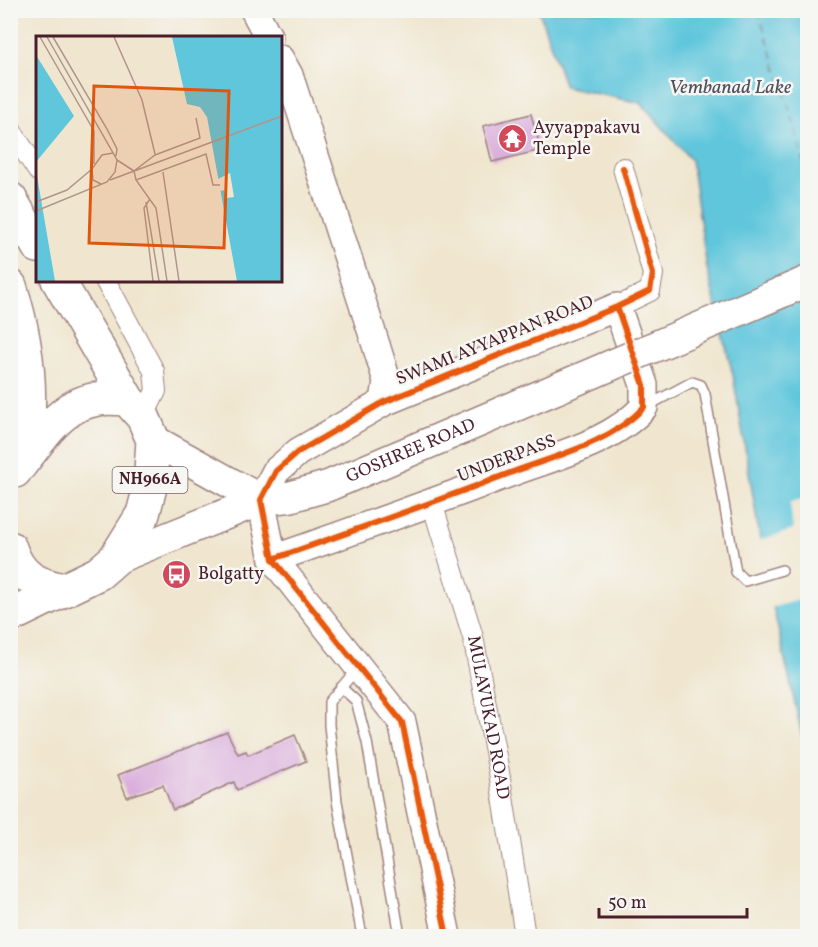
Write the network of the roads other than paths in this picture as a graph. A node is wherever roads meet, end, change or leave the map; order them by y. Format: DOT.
graph roads {
  1 [pos="254,10"];
  2 [pos="268,36"];
  3 [pos="282,62"];
  4 [pos="10,129"];
  5 [pos="36,168"];
  6 [pos="623,168"];
  7 [pos="10,199"];
  8 [pos="36,243"];
  9 [pos="807,281"];
  10 [pos="59,282"];
  11 [pos="106,282"];
  12 [pos="10,286"];
  13 [pos="617,307"];
  14 [pos="384,402"];
  15 [pos="644,407"];
  16 [pos="141,419"];
  17 [pos="13,477"];
  18 [pos="261,500"];
  19 [pos="432,503"];
  20 [pos="10,548"];
  21 [pos="273,559"];
  22 [pos="115,560"];
  23 [pos="782,570"];
  24 [pos="65,590"];
  25 [pos="10,616"];
  26 [pos="359,667"];
  27 [pos="341,687"];
  28 [pos="362,936"];
  29 [pos="400,936"];
  30 [pos="447,936"];
  31 [pos="525,936"];
  1 -- 2 [label="street"];
  3 -- 14 [label="street"];
  4 -- 5 [label="street"];
  6 -- 13 [label="street"];
  7 -- 8 [label="highway"];
  9 -- 18 [label="main road, GOSHREE ROAD, bridge"];
  10 -- 16 [label="highway"];
  11 -- 16 [label="street"];
  12 -- 17 [label="highway"];
  13 -- 14 [label="street, SWAMI AYYAPPAN ROAD"];
  13 -- 15 [label="street"];
  14 -- 18 [label="street"];
  15 -- 19 [label="street, UNDERPASS"];
  15 -- 23 [label="lane"];
  16 -- 17 [label="highway"];
  16 -- 18 [label="main road"];
  16 -- 22 [label="highway, NH966A"];
  18 -- 21 [label="street"];
  18 -- 22 [label="main road, GOSHREE ROAD"];
  19 -- 21 [label="street, UNDERPASS"];
  19 -- 31 [label="street, MULAVUKAD ROAD"];
  20 -- 24 [label="highway"];
  21 -- 26 [label="street"];
  22 -- 24 [label="highway, NH966A"];
  24 -- 25 [label="highway, NH966A"];
  26 -- 27 [label="lane"];
  26 -- 30 [label="street"];
  27 -- 28 [label="lane"];
  27 -- 29 [label="lane"];
}
